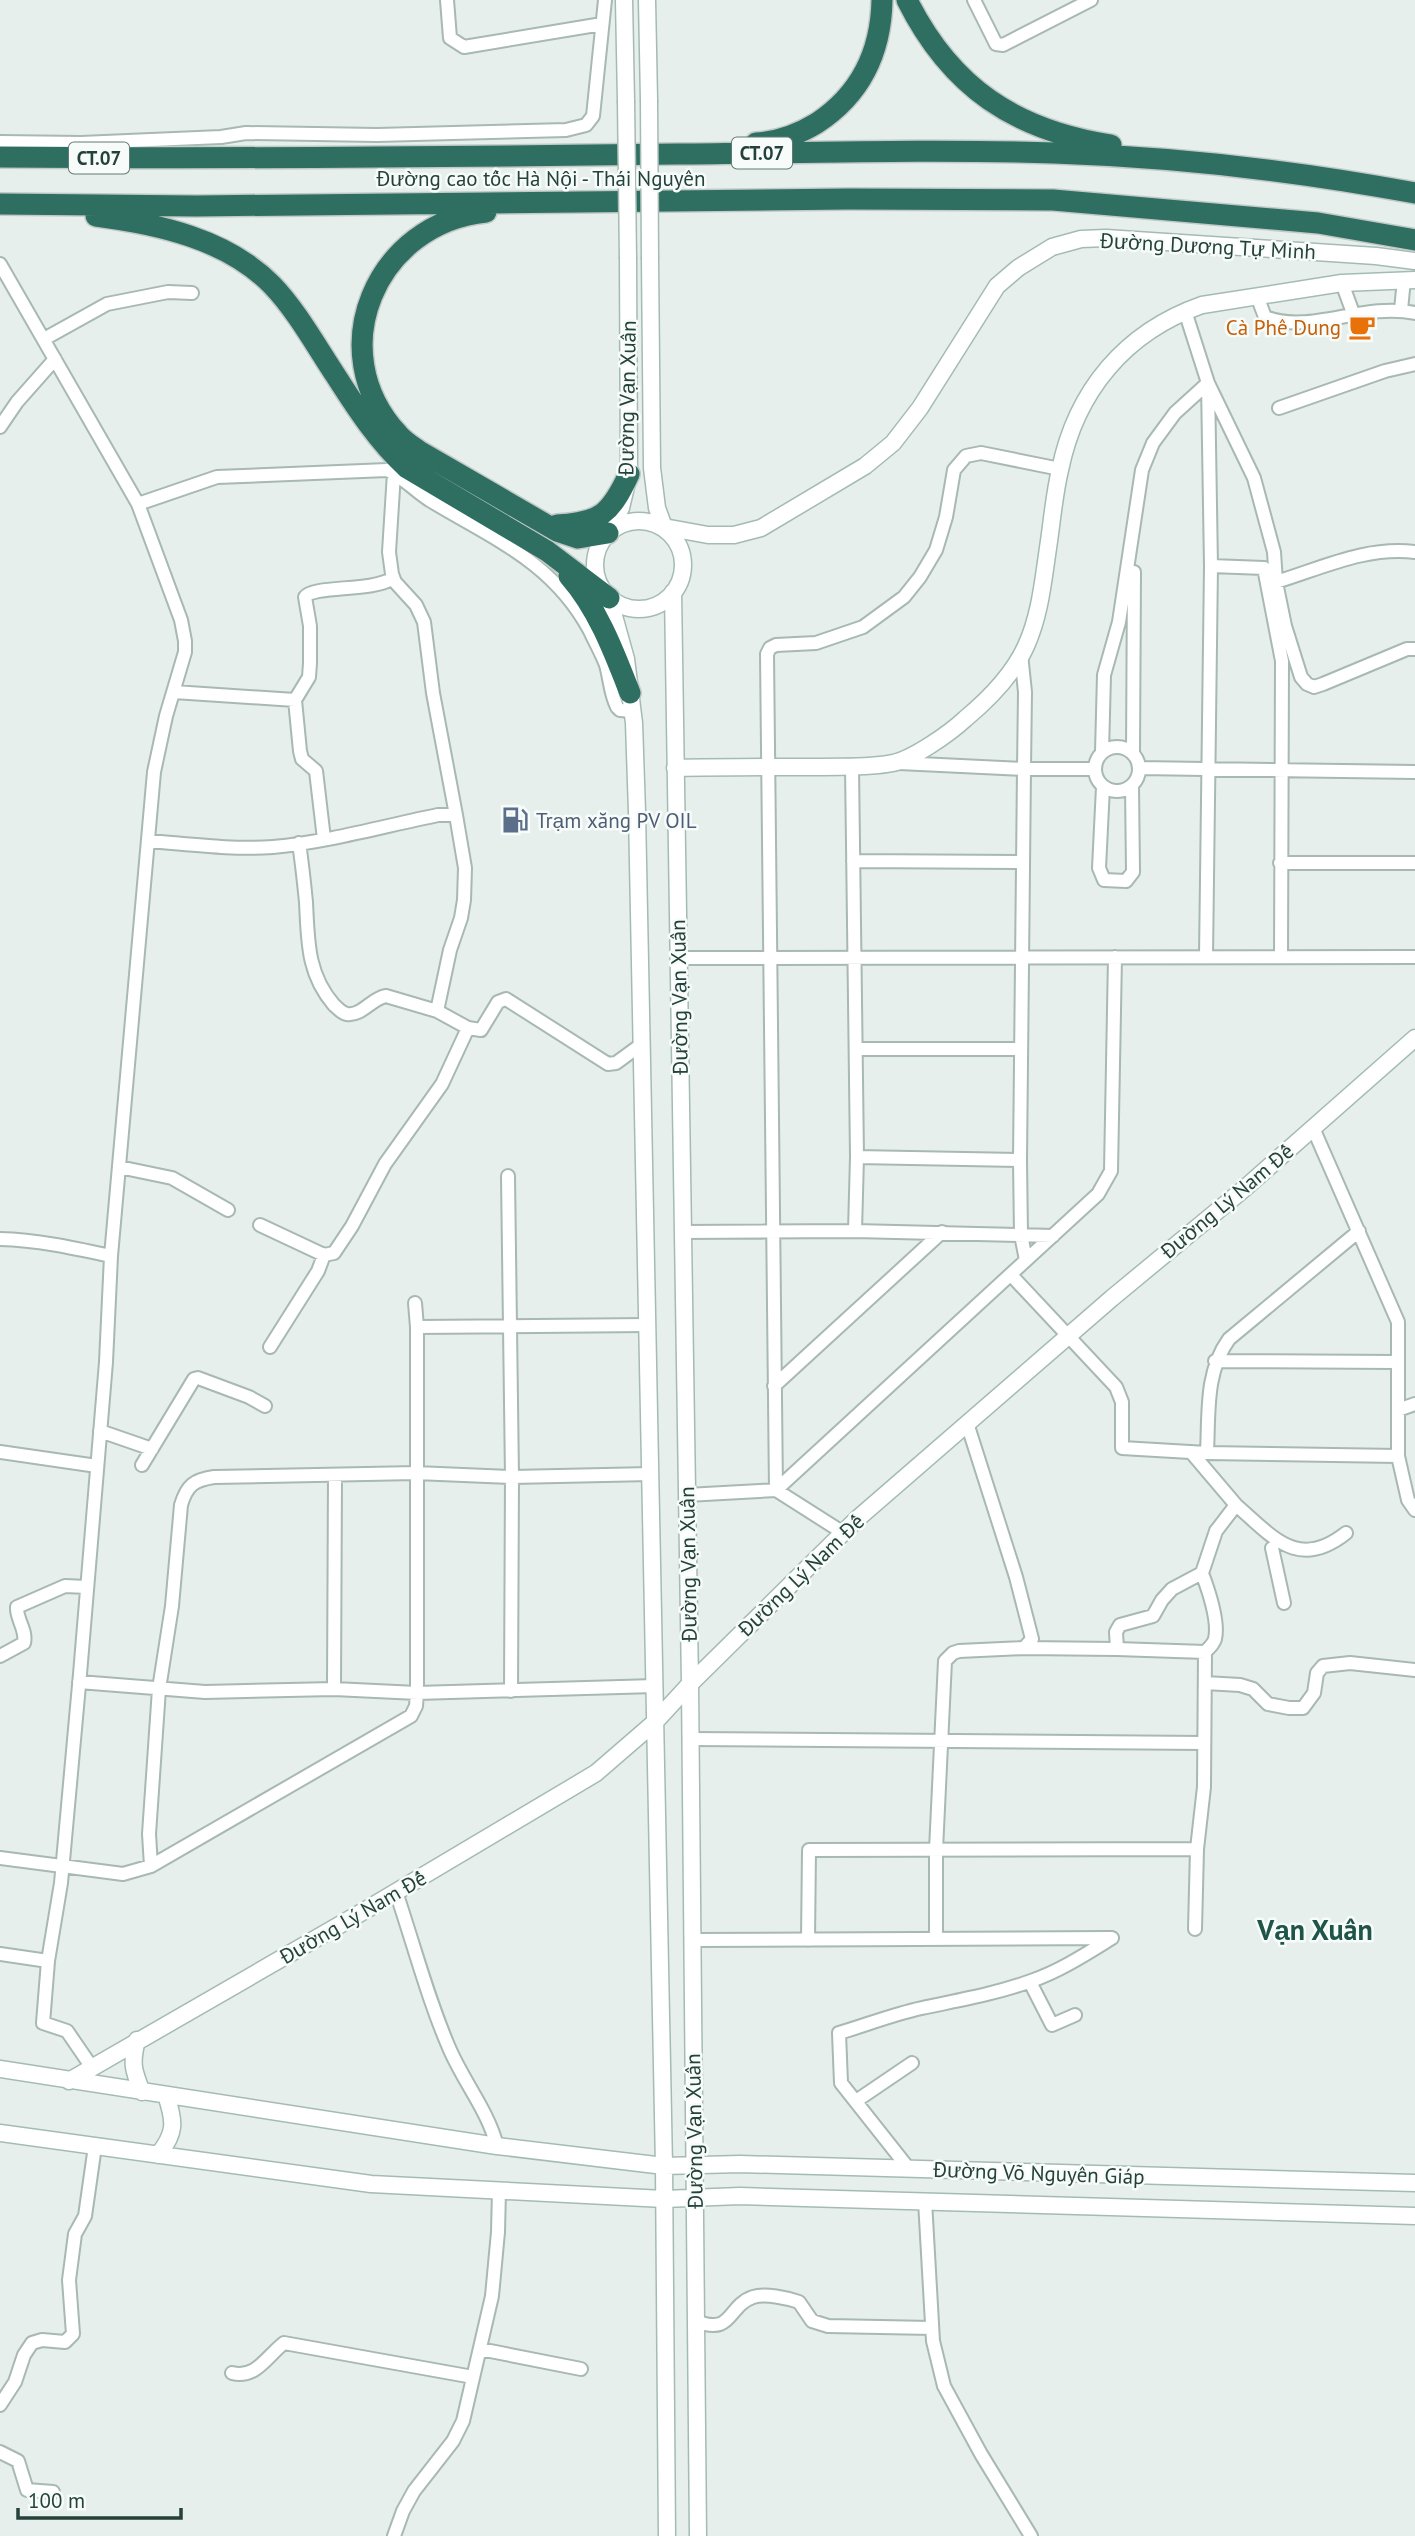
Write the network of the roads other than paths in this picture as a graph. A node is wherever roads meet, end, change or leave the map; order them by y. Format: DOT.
graph roads {
  1 [pos="447,0"];
  2 [pos="606,0"];
  3 [pos="624,0"];
  4 [pos="647,0"];
  5 [pos="882,0"];
  6 [pos="907,0"];
  7 [pos="974,0"];
  8 [pos="1091,0"];
  9 [pos="601,24"];
  10 [pos="0,142"];
  11 [pos="0,157"];
  12 [pos="224,159"];
  13 [pos="1324,176"];
  14 [pos="1415,193"];
  15 [pos="849,199"];
  16 [pos="0,204"];
  17 [pos="0,212"];
  18 [pos="1415,240"];
  19 [pos="1415,261"];
  20 [pos="0,264"];
  21 [pos="1410,279"];
  22 [pos="1342,283"];
  23 [pos="192,293"];
  24 [pos="1256,296"];
  25 [pos="1401,310"];
  26 [pos="1185,311"];
  27 [pos="1353,313"];
  28 [pos="1415,313"];
  29 [pos="44,340"];
  30 [pos="55,359"];
  31 [pos="1415,364"];
  32 [pos="1208,383"];
  33 [pos="1279,408"];
  34 [pos="0,427"];
  35 [pos="1060,469"];
  36 [pos="394,474"];
  37 [pos="629,474"];
  38 [pos="138,504"];
  39 [pos="547,525"];
  40 [pos="664,527"];
  41 [pos="1134,532"];
  42 [pos="608,533"];
  43 [pos="547,551"];
  44 [pos="1415,552"];
  45 [pos="1211,566"];
  46 [pos="1269,568"];
  47 [pos="393,578"];
  48 [pos="1276,582"];
  49 [pos="673,592"];
  50 [pos="609,598"];
  51 [pos="1415,649"];
  52 [pos="1021,654"];
  53 [pos="174,692"];
  54 [pos="295,700"];
  55 [pos="631,702"];
  56 [pos="1102,752"];
  57 [pos="1133,754"];
  58 [pos="895,763"];
  59 [pos="852,766"];
  60 [pos="767,767"];
  61 [pos="675,768"];
  62 [pos="1139,768"];
  63 [pos="1024,769"];
  64 [pos="1095,769"];
  65 [pos="1208,769"];
  66 [pos="1280,769"];
  67 [pos="1415,772"];
  68 [pos="1132,786"];
  69 [pos="1103,787"];
  70 [pos="456,816"];
  71 [pos="324,839"];
  72 [pos="148,841"];
  73 [pos="299,843"];
  74 [pos="852,861"];
  75 [pos="1022,862"];
  76 [pos="1280,863"];
  77 [pos="1415,863"];
  78 [pos="1023,957"];
  79 [pos="1115,957"];
  80 [pos="1206,957"];
  81 [pos="1281,957"];
  82 [pos="1415,957"];
  83 [pos="678,958"];
  84 [pos="769,958"];
  85 [pos="853,958"];
  86 [pos="437,1011"];
  87 [pos="468,1028"];
  88 [pos="1415,1038"];
  89 [pos="642,1044"];
  90 [pos="856,1049"];
  91 [pos="1021,1049"];
  92 [pos="1312,1128"];
  93 [pos="857,1157"];
  94 [pos="1020,1160"];
  95 [pos="119,1167"];
  96 [pos="508,1176"];
  97 [pos="228,1210"];
  98 [pos="260,1225"];
  99 [pos="773,1231"];
  100 [pos="855,1231"];
  101 [pos="1359,1231"];
  102 [pos="683,1232"];
  103 [pos="942,1233"];
  104 [pos="1021,1235"];
  105 [pos="1053,1236"];
  106 [pos="0,1239"];
  107 [pos="324,1255"];
  108 [pos="111,1256"];
  109 [pos="1027,1261"];
  110 [pos="1011,1275"];
  111 [pos="415,1303"];
  112 [pos="648,1325"];
  113 [pos="417,1326"];
  114 [pos="509,1326"];
  115 [pos="1068,1336"];
  116 [pos="270,1347"];
  117 [pos="1216,1361"];
  118 [pos="1398,1362"];
  119 [pos="774,1385"];
  120 [pos="1415,1404"];
  121 [pos="265,1406"];
  122 [pos="1398,1410"];
  123 [pos="967,1423"];
  124 [pos="100,1431"];
  125 [pos="152,1448"];
  126 [pos="0,1452"];
  127 [pos="1191,1452"];
  128 [pos="1207,1453"];
  129 [pos="1398,1456"];
  130 [pos="142,1465"];
  131 [pos="97,1466"];
  132 [pos="416,1474"];
  133 [pos="650,1474"];
  134 [pos="335,1475"];
  135 [pos="512,1477"];
  136 [pos="776,1490"];
  137 [pos="687,1495"];
  138 [pos="1236,1505"];
  139 [pos="1415,1510"];
  140 [pos="842,1532"];
  141 [pos="1346,1533"];
  142 [pos="1271,1541"];
  143 [pos="1202,1573"];
  144 [pos="87,1587"];
  145 [pos="1284,1603"];
  146 [pos="1024,1648"];
  147 [pos="1117,1649"];
  148 [pos="1205,1652"];
  149 [pos="0,1656"];
  150 [pos="1415,1670"];
  151 [pos="79,1682"];
  152 [pos="1205,1683"];
  153 [pos="690,1684"];
  154 [pos="655,1686"];
  155 [pos="159,1689"];
  156 [pos="334,1689"];
  157 [pos="511,1691"];
  158 [pos="416,1693"];
  159 [pos="655,1722"];
  160 [pos="691,1739"];
  161 [pos="942,1743"];
  162 [pos="1204,1743"];
  163 [pos="1197,1849"];
  164 [pos="936,1850"];
  165 [pos="0,1858"];
  166 [pos="150,1866"];
  167 [pos="62,1867"];
  168 [pos="396,1892"];
  169 [pos="1195,1929"];
  170 [pos="936,1939"];
  171 [pos="692,1940"];
  172 [pos="808,1940"];
  173 [pos="0,1954"];
  174 [pos="48,1961"];
  175 [pos="1030,1982"];
  176 [pos="1075,2015"];
  177 [pos="137,2040"];
  178 [pos="912,2063"];
  179 [pos="0,2069"];
  180 [pos="93,2069"];
  181 [pos="69,2081"];
  182 [pos="142,2092"];
  183 [pos="166,2095"];
  184 [pos="856,2101"];
  185 [pos="0,2133"];
  186 [pos="497,2146"];
  187 [pos="95,2147"];
  188 [pos="158,2155"];
  189 [pos="695,2165"];
  190 [pos="664,2166"];
  191 [pos="909,2169"];
  192 [pos="947,2171"];
  193 [pos="1415,2183"];
  194 [pos="499,2190"];
  195 [pos="695,2197"];
  196 [pos="664,2199"];
  197 [pos="925,2201"];
  198 [pos="946,2202"];
  199 [pos="1415,2216"];
  200 [pos="696,2321"];
  201 [pos="932,2328"];
  202 [pos="480,2349"];
  203 [pos="581,2369"];
  204 [pos="232,2373"];
  205 [pos="473,2377"];
  206 [pos="0,2404"];
  207 [pos="0,2452"];
  208 [pos="53,2492"];
  209 [pos="394,2536"];
  210 [pos="667,2536"];
  211 [pos="698,2536"];
  212 [pos="1031,2536"];
  1 -- 9 [label="street"];
  2 -- 9 [label="street"];
  3 -- 37 [label="main road, Đường Vạn Xuân, bridge"];
  4 -- 40 [label="main road, Đường Vạn Xuân, bridge"];
  5 -- 12 [label="highway"];
  6 -- 13 [label="highway"];
  7 -- 8 [label="street"];
  9 -- 10 [label="street"];
  11 -- 12 [label="highway, Đường cao tốc Hà Nội - Thái Nguyên / CT.07"];
  12 -- 13 [label="highway, Đường cao tốc Hà Nội - Thái Nguyên / CT.07"];
  13 -- 14 [label="highway, Đường cao tốc Hà Nội - Thái Nguyên / CT.07"];
  15 -- 16 [label="highway, Đường cao tốc Hà Nội - Thái Nguyên / CT.07"];
  15 -- 18 [label="highway, Đường cao tốc Hà Nội - Thái Nguyên / CT.07"];
  15 -- 39 [label="highway"];
  17 -- 43 [label="highway"];
  19 -- 40 [label="main road, Đường Dương Tự Minh"];
  20 -- 29 [label="street"];
  21 -- 22 [label="main road, Đường Dương Tự Minh"];
  21 -- 25 [label="street"];
  22 -- 24 [label="main road, Đường Dương Tự Minh"];
  22 -- 27 [label="street"];
  23 -- 29 [label="street"];
  24 -- 26 [label="main road, Đường Dương Tự Minh"];
  24 -- 27 [label="street"];
  25 -- 27 [label="street"];
  25 -- 28 [label="street"];
  26 -- 32 [label="street"];
  26 -- 35 [label="main road, Đường Dương Tự Minh"];
  29 -- 30 [label="street"];
  30 -- 34 [label="street"];
  30 -- 38 [label="street"];
  31 -- 33 [label="street"];
  32 -- 41 [label="street"];
  32 -- 45 [label="street"];
  32 -- 46 [label="street"];
  35 -- 52 [label="main road, Đường Dương Tự Minh"];
  35 -- 60 [label="street"];
  36 -- 38 [label="street"];
  36 -- 47 [label="street"];
  36 -- 55 [label="street"];
  37 -- 39 [label="highway"];
  37 -- 42 [label="main road, Đường Vạn Xuân"];
  38 -- 53 [label="street"];
  39 -- 42 [label="highway"];
  40 -- 42 [label="main road"];
  40 -- 49 [label="main road"];
  41 -- 56 [label="street"];
  41 -- 57 [label="street"];
  42 -- 50 [label="main road"];
  43 -- 50 [label="highway"];
  43 -- 55 [label="highway"];
  44 -- 48 [label="street"];
  45 -- 46 [label="street"];
  45 -- 65 [label="street"];
  46 -- 48 [label="street"];
  46 -- 66 [label="street"];
  47 -- 54 [label="street"];
  47 -- 70 [label="street"];
  48 -- 51 [label="street"];
  49 -- 50 [label="main road"];
  49 -- 61 [label="main road, Đường Vạn Xuân"];
  50 -- 55 [label="main road, Đường Vạn Xuân"];
  52 -- 58 [label="main road, Đường Dương Tự Minh"];
  52 -- 63 [label="street"];
  53 -- 54 [label="street"];
  53 -- 72 [label="street"];
  54 -- 71 [label="street"];
  55 -- 89 [label="main road, Đường Vạn Xuân"];
  56 -- 57 [label="street"];
  56 -- 64 [label="street"];
  57 -- 62 [label="street"];
  58 -- 59 [label="main road, Đường Dương Tự Minh"];
  58 -- 63 [label="street"];
  59 -- 60 [label="main road, Đường Dương Tự Minh"];
  59 -- 74 [label="street"];
  60 -- 61 [label="main road, Đường Dương Tự Minh"];
  60 -- 84 [label="street"];
  61 -- 83 [label="main road, Đường Vạn Xuân"];
  62 -- 65 [label="street"];
  62 -- 68 [label="street"];
  63 -- 64 [label="street"];
  63 -- 75 [label="street"];
  64 -- 69 [label="street"];
  65 -- 66 [label="street"];
  65 -- 80 [label="street"];
  66 -- 67 [label="street"];
  66 -- 76 [label="street"];
  68 -- 69 [label="street"];
  68 -- 69 [label="street"];
  70 -- 71 [label="street"];
  70 -- 86 [label="street"];
  71 -- 73 [label="street"];
  72 -- 73 [label="street"];
  72 -- 95 [label="street"];
  73 -- 86 [label="street"];
  74 -- 75 [label="street"];
  74 -- 85 [label="street"];
  75 -- 78 [label="street"];
  76 -- 77 [label="street"];
  76 -- 81 [label="street"];
  78 -- 79 [label="street"];
  78 -- 85 [label="street"];
  78 -- 91 [label="street"];
  79 -- 80 [label="street"];
  79 -- 105 [label="street"];
  80 -- 81 [label="street"];
  81 -- 82 [label="street"];
  83 -- 84 [label="street"];
  83 -- 102 [label="main road, Đường Vạn Xuân"];
  84 -- 85 [label="street"];
  84 -- 99 [label="street"];
  85 -- 90 [label="street"];
  86 -- 87 [label="street"];
  87 -- 89 [label="street"];
  87 -- 107 [label="street"];
  88 -- 92 [label="main road, Đường Lý Nam Đế"];
  89 -- 112 [label="main road, Đường Vạn Xuân"];
  90 -- 91 [label="street"];
  90 -- 93 [label="street"];
  91 -- 94 [label="street"];
  92 -- 101 [label="street"];
  92 -- 115 [label="main road, Đường Lý Nam Đế"];
  93 -- 94 [label="street"];
  93 -- 100 [label="street"];
  94 -- 104 [label="street"];
  95 -- 97 [label="street"];
  95 -- 108 [label="street"];
  96 -- 114 [label="street"];
  98 -- 107 [label="street"];
  99 -- 100 [label="street"];
  99 -- 102 [label="street"];
  99 -- 119 [label="street"];
  100 -- 103 [label="street"];
  101 -- 117 [label="street"];
  101 -- 118 [label="street"];
  102 -- 137 [label="main road, Đường Vạn Xuân"];
  103 -- 104 [label="street"];
  103 -- 119 [label="street"];
  104 -- 105 [label="street"];
  104 -- 109 [label="street"];
  105 -- 109 [label="street"];
  106 -- 108 [label="street"];
  107 -- 116 [label="street"];
  108 -- 124 [label="street"];
  109 -- 110 [label="street"];
  110 -- 115 [label="street"];
  110 -- 136 [label="street"];
  111 -- 113 [label="street"];
  112 -- 114 [label="street"];
  112 -- 133 [label="main road, Đường Vạn Xuân"];
  113 -- 114 [label="street"];
  113 -- 132 [label="street"];
  114 -- 135 [label="street"];
  115 -- 123 [label="main road, Đường Lý Nam Đế"];
  115 -- 127 [label="street"];
  117 -- 118 [label="street"];
  117 -- 128 [label="street"];
  118 -- 122 [label="street"];
  119 -- 136 [label="street"];
  120 -- 122 [label="street"];
  121 -- 125 [label="street"];
  122 -- 129 [label="street"];
  123 -- 140 [label="main road, Đường Lý Nam Đế"];
  123 -- 146 [label="street"];
  124 -- 125 [label="street"];
  124 -- 131 [label="street"];
  125 -- 130 [label="street"];
  126 -- 131 [label="street"];
  127 -- 128 [label="street"];
  127 -- 138 [label="street"];
  128 -- 129 [label="street"];
  129 -- 139 [label="street"];
  131 -- 144 [label="street"];
  132 -- 134 [label="street"];
  132 -- 135 [label="street"];
  132 -- 158 [label="street"];
  133 -- 135 [label="street"];
  133 -- 154 [label="main road, Đường Vạn Xuân"];
  134 -- 155 [label="street"];
  134 -- 156 [label="street"];
  135 -- 157 [label="street"];
  136 -- 137 [label="street"];
  136 -- 140 [label="street"];
  137 -- 153 [label="main road, Đường Vạn Xuân"];
  138 -- 142 [label="street"];
  138 -- 143 [label="street"];
  140 -- 153 [label="main road, Đường Lý Nam Đế"];
  141 -- 142 [label="street"];
  142 -- 145 [label="street"];
  143 -- 147 [label="street"];
  143 -- 148 [label="street"];
  144 -- 149 [label="street"];
  144 -- 151 [label="street"];
  146 -- 147 [label="street"];
  146 -- 161 [label="street"];
  147 -- 148 [label="street"];
  148 -- 152 [label="street"];
  150 -- 152 [label="street"];
  151 -- 155 [label="street"];
  151 -- 167 [label="street"];
  152 -- 162 [label="street"];
  153 -- 159 [label="main road, Đường Lý Nam Đế"];
  153 -- 160 [label="main road, Đường Vạn Xuân"];
  154 -- 157 [label="street"];
  154 -- 159 [label="main road, Đường Vạn Xuân"];
  155 -- 156 [label="street"];
  155 -- 166 [label="street"];
  156 -- 158 [label="street"];
  157 -- 158 [label="street"];
  158 -- 166 [label="street"];
  159 -- 168 [label="main road, Đường Lý Nam Đế"];
  159 -- 190 [label="main road, Đường Vạn Xuân"];
  160 -- 161 [label="street"];
  160 -- 171 [label="main road, Đường Vạn Xuân"];
  161 -- 162 [label="street"];
  161 -- 164 [label="street"];
  162 -- 163 [label="street"];
  163 -- 164 [label="street"];
  163 -- 169 [label="street"];
  164 -- 170 [label="street"];
  164 -- 172 [label="street"];
  165 -- 167 [label="street"];
  166 -- 167 [label="street"];
  167 -- 174 [label="street"];
  168 -- 177 [label="main road, Đường Lý Nam Đế"];
  168 -- 186 [label="street"];
  170 -- 172 [label="street"];
  170 -- 175 [label="street"];
  171 -- 172 [label="street"];
  171 -- 189 [label="main road, Đường Vạn Xuân"];
  173 -- 174 [label="street"];
  174 -- 180 [label="street"];
  175 -- 176 [label="street"];
  175 -- 184 [label="street"];
  177 -- 180 [label="main road, Đường Lý Nam Đế"];
  177 -- 182 [label="main road"];
  178 -- 184 [label="street"];
  179 -- 181 [label="main road, Đường Võ Nguyên Giáp"];
  180 -- 181 [label="main road, Đường Lý Nam Đế"];
  181 -- 182 [label="main road, Đường Võ Nguyên Giáp"];
  182 -- 183 [label="main road, Đường Võ Nguyên Giáp"];
  183 -- 186 [label="main road, Đường Võ Nguyên Giáp"];
  183 -- 188 [label="main road"];
  184 -- 191 [label="street"];
  185 -- 187 [label="main road, Đường Võ Nguyên Giáp"];
  186 -- 190 [label="main road, Đường Võ Nguyên Giáp"];
  187 -- 188 [label="main road, Đường Võ Nguyên Giáp"];
  187 -- 206 [label="street"];
  188 -- 194 [label="main road, Đường Võ Nguyên Giáp"];
  189 -- 190 [label="main road, Đường Võ Nguyên Giáp"];
  189 -- 191 [label="main road, Đường Võ Nguyên Giáp"];
  189 -- 195 [label="main road, Đường Vạn Xuân"];
  190 -- 196 [label="main road, Đường Vạn Xuân"];
  191 -- 192 [label="main road, Đường Võ Nguyên Giáp"];
  192 -- 193 [label="main road, Đường Võ Nguyên Giáp"];
  192 -- 198 [label="main road"];
  194 -- 196 [label="main road, Đường Võ Nguyên Giáp"];
  194 -- 202 [label="street"];
  195 -- 196 [label="main road, Đường Võ Nguyên Giáp"];
  195 -- 197 [label="main road, Đường Võ Nguyên Giáp"];
  195 -- 200 [label="main road, Đường Vạn Xuân"];
  196 -- 210 [label="main road, Đường Vạn Xuân"];
  197 -- 198 [label="main road, Đường Võ Nguyên Giáp"];
  197 -- 201 [label="street"];
  198 -- 199 [label="main road, Đường Võ Nguyên Giáp"];
  200 -- 201 [label="street"];
  200 -- 211 [label="main road, Đường Vạn Xuân"];
  201 -- 212 [label="street"];
  202 -- 203 [label="street"];
  202 -- 205 [label="street"];
  204 -- 205 [label="street"];
  205 -- 209 [label="street"];
  207 -- 208 [label="street"];
}
